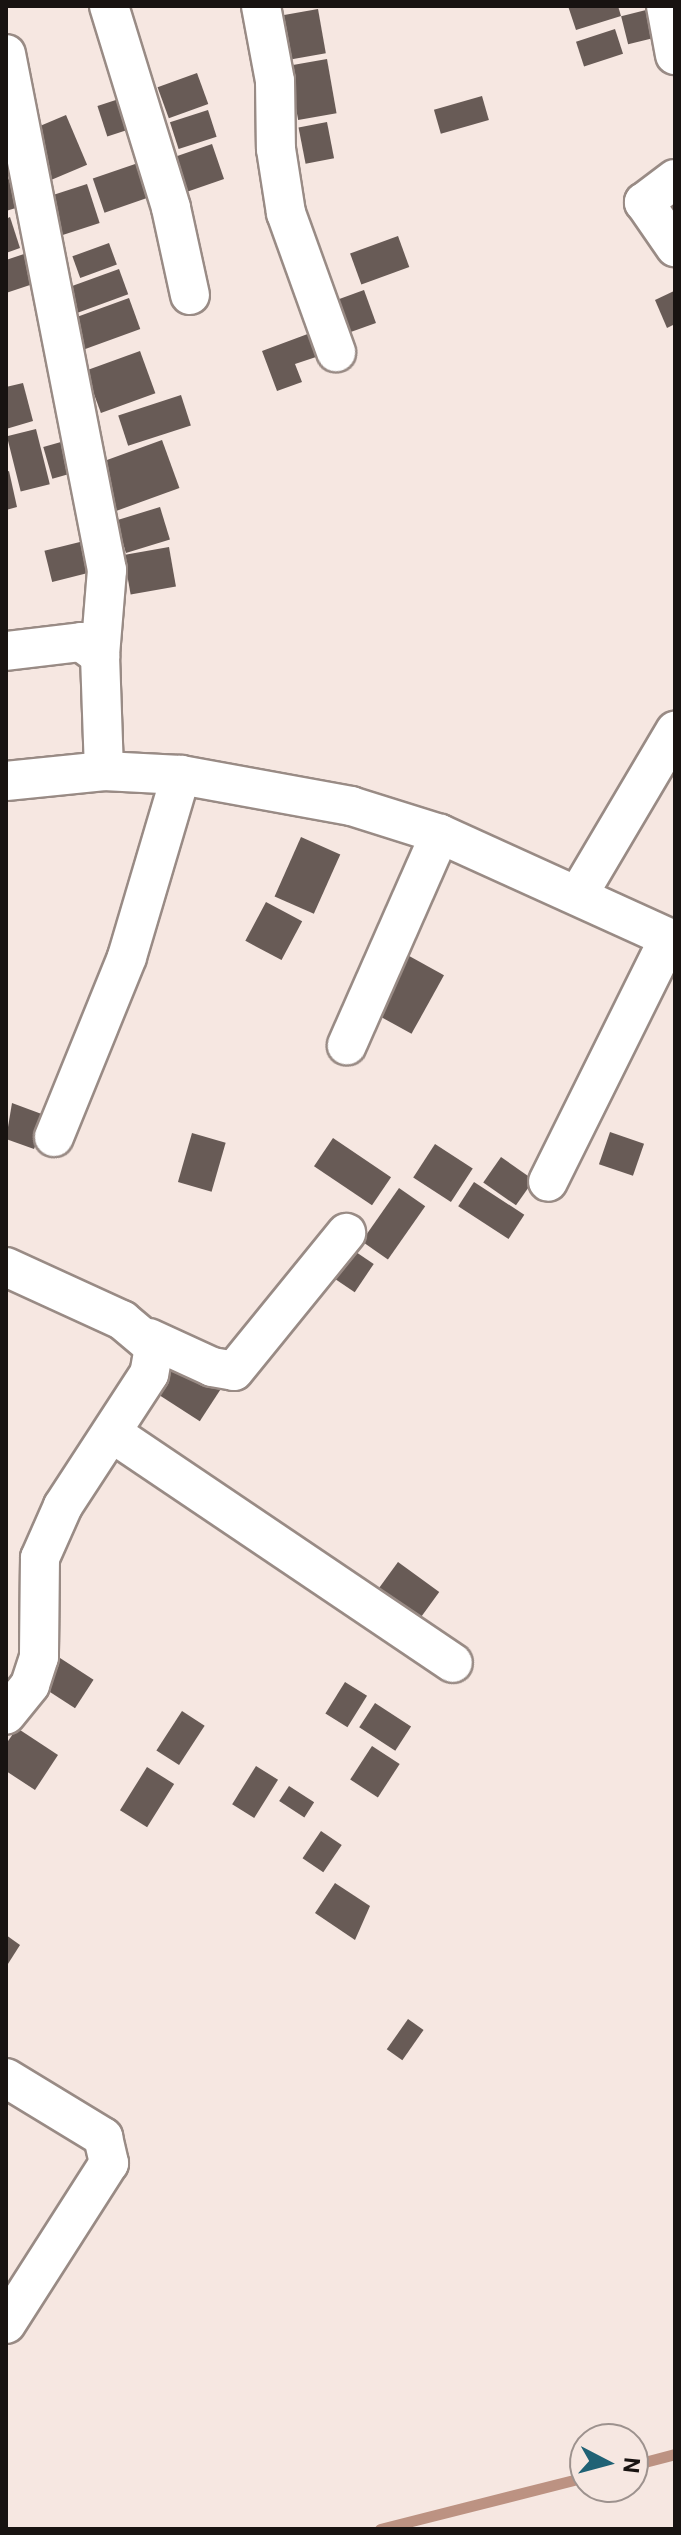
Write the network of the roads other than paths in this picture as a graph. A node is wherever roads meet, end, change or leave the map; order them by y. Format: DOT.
graph roads {
  1 [pos="109,6"];
  2 [pos="261,6"];
  3 [pos="666,6"];
  4 [pos="6,54"];
  5 [pos="675,55"];
  6 [pos="675,179"];
  7 [pos="675,247"];
  8 [pos="190,295"];
  9 [pos="336,352"];
  10 [pos="6,651"];
  11 [pos="100,656"];
  12 [pos="675,731"];
  13 [pos="104,771"];
  14 [pos="181,775"];
  15 [pos="6,781"];
  16 [pos="440,834"];
  17 [pos="578,895"];
  18 [pos="672,939"];
  19 [pos="347,1045"];
  20 [pos="54,1137"];
  21 [pos="548,1182"];
  22 [pos="346,1233"];
  23 [pos="6,1267"];
  24 [pos="149,1338"];
  25 [pos="112,1433"];
  26 [pos="453,1663"];
  27 [pos="6,1715"];
  28 [pos="6,2078"];
  29 [pos="6,2324"];
  1 -- 8 [label="street"];
  2 -- 9 [label="street"];
  3 -- 5 [label="street"];
  4 -- 11 [label="street"];
  6 -- 7 [label="street"];
  10 -- 11 [label="street"];
  11 -- 13 [label="street"];
  12 -- 17 [label="street"];
  13 -- 14 [label="street"];
  13 -- 15 [label="street"];
  14 -- 16 [label="street"];
  14 -- 20 [label="street"];
  16 -- 17 [label="street"];
  16 -- 19 [label="street"];
  17 -- 18 [label="street"];
  18 -- 21 [label="street"];
  22 -- 24 [label="street"];
  23 -- 24 [label="street"];
  24 -- 25 [label="street"];
  25 -- 26 [label="street"];
  25 -- 27 [label="street"];
  28 -- 29 [label="street"];
}
